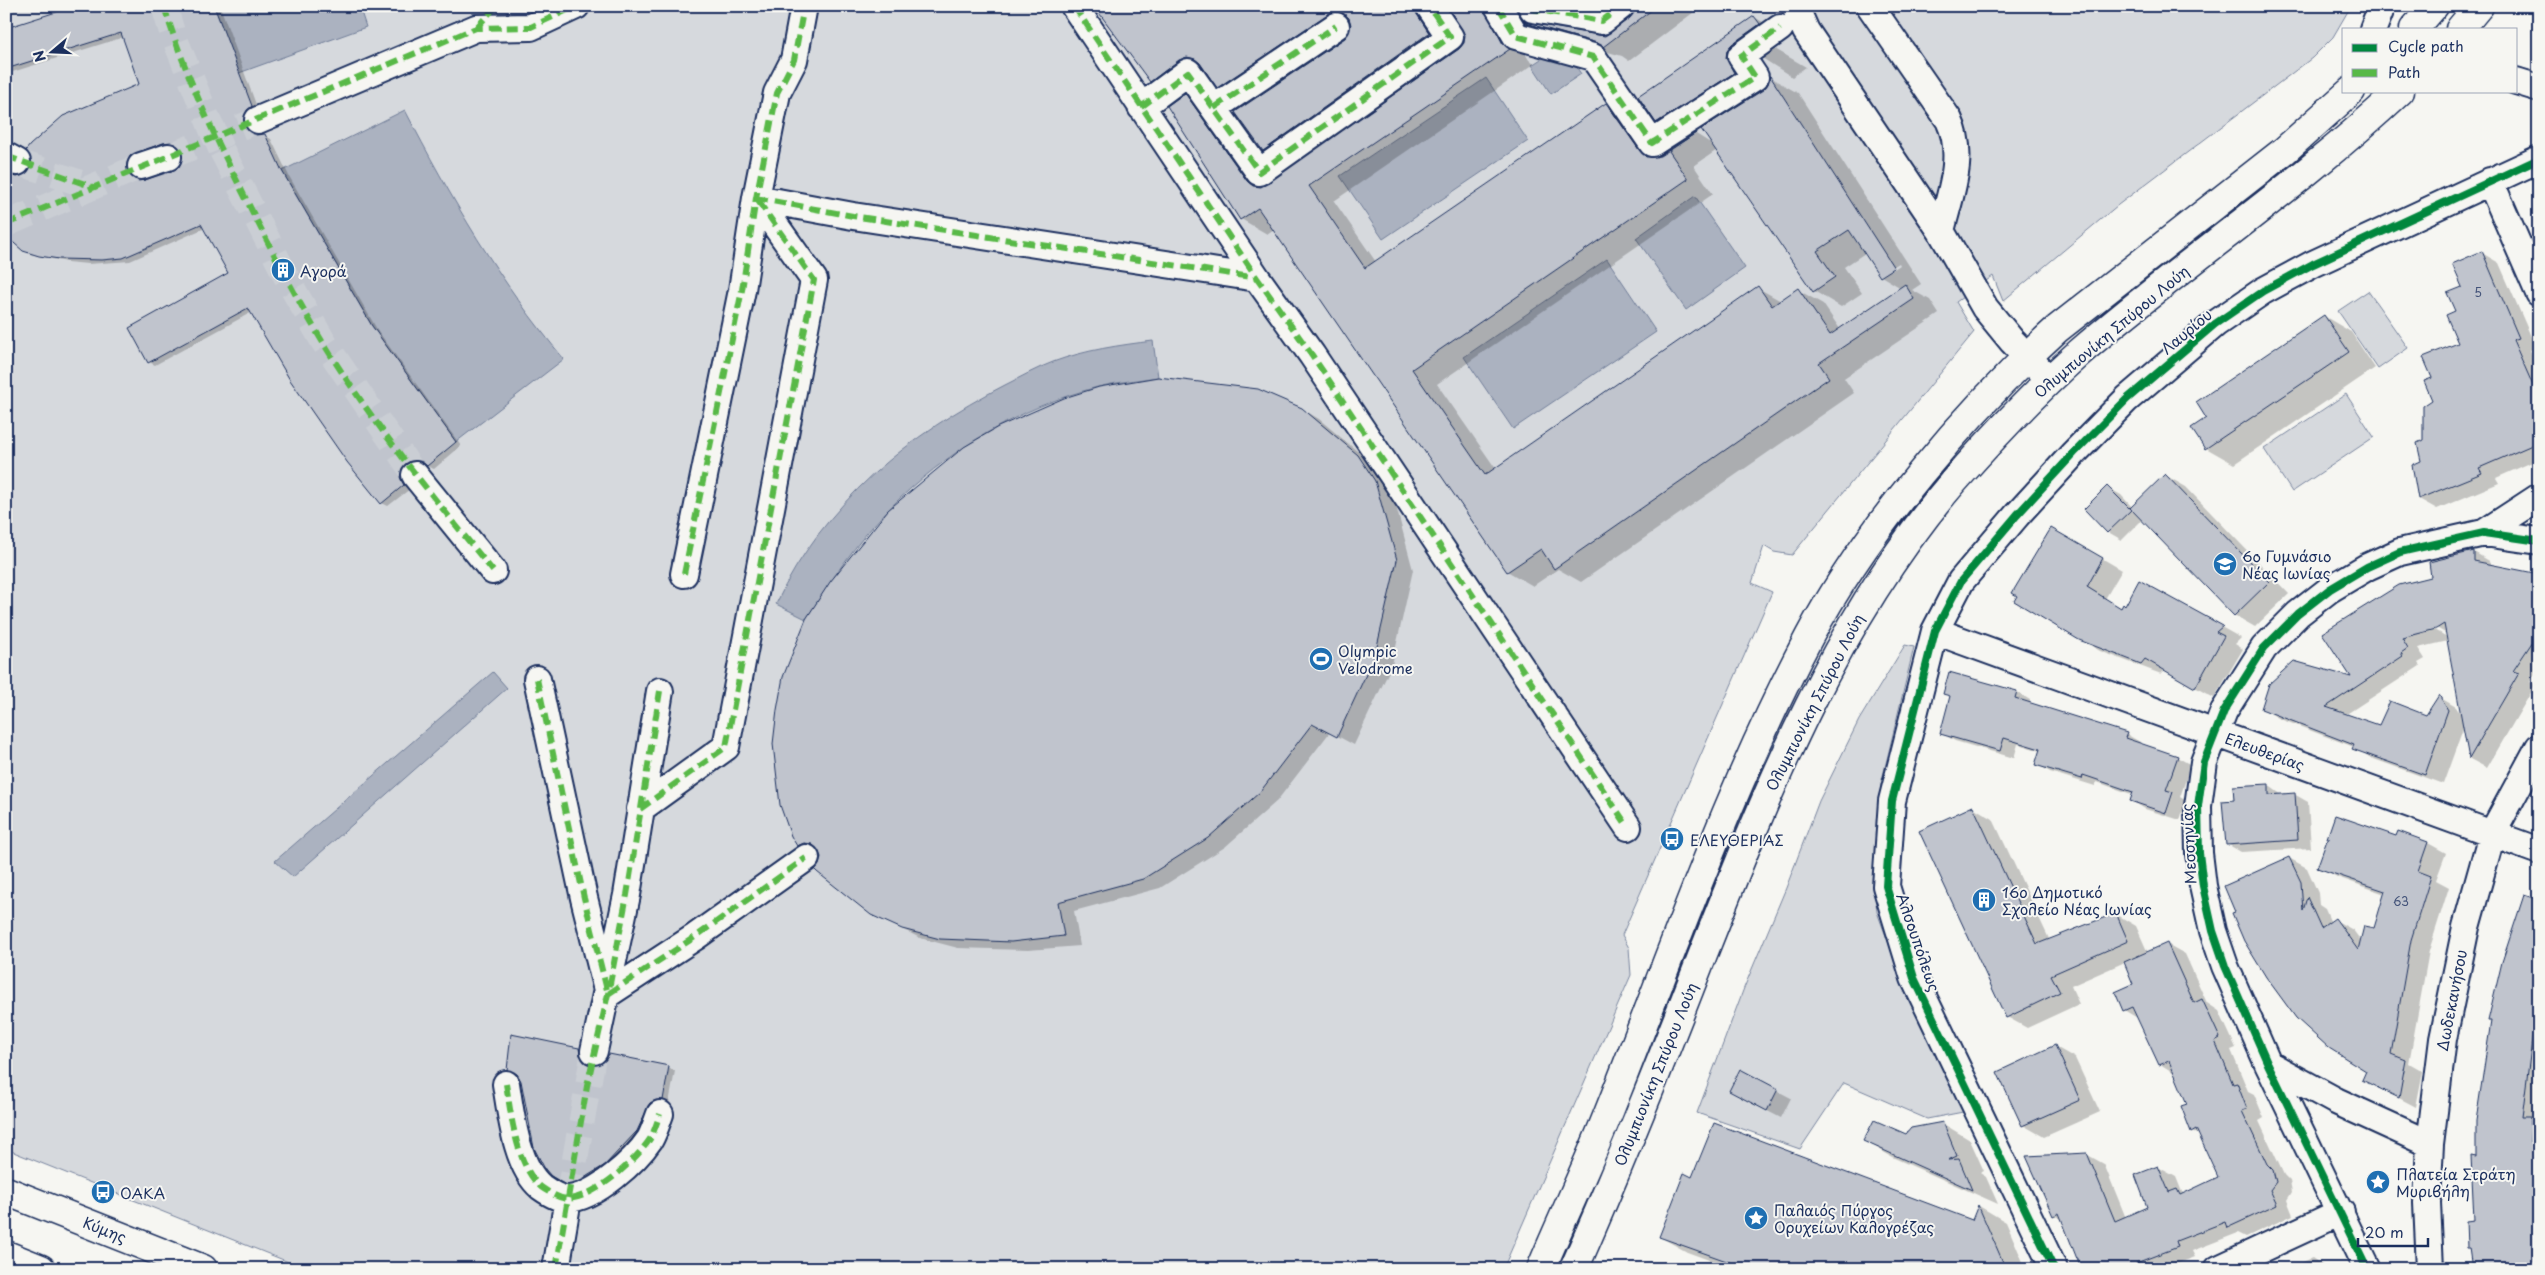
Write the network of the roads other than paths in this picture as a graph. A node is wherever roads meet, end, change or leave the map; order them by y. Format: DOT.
graph roads {
  1 [pos="496,6"];
  2 [pos="576,6"];
  3 [pos="804,6"];
  4 [pos="1074,6"];
  5 [pos="1429,6"];
  6 [pos="1498,6"];
  7 [pos="1531,6"];
  8 [pos="1621,6"];
  9 [pos="1795,6"];
  10 [pos="1870,6"];
  11 [pos="2382,6"];
  12 [pos="2433,7"];
  13 [pos="1336,26"];
  14 [pos="476,28"];
  15 [pos="1780,28"];
  16 [pos="2373,28"];
  17 [pos="2415,28"];
  18 [pos="2518,82"];
  19 [pos="2539,88"];
  20 [pos="2342,89"];
  21 [pos="2350,92"];
  22 [pos="2399,92"];
  23 [pos="1141,106"];
  24 [pos="1214,108"];
  25 [pos="2322,117"];
  26 [pos="258,120"];
  27 [pos="168,157"];
  28 [pos="2539,159"];
  29 [pos="141,166"];
  30 [pos="2490,181"];
  31 [pos="756,198"];
  32 [pos="1941,231"];
  33 [pos="1256,278"];
  34 [pos="2539,293"];
  35 [pos="2027,356"];
  36 [pos="2050,380"];
  37 [pos="415,475"];
  38 [pos="2539,496"];
  39 [pos="2484,533"];
  40 [pos="2539,541"];
  41 [pos="493,571"];
  42 [pos="684,574"];
  43 [pos="1935,630"];
  44 [pos="537,679"];
  45 [pos="660,691"];
  46 [pos="2215,733"];
  47 [pos="2539,747"];
  48 [pos="640,810"];
  49 [pos="1628,827"];
  50 [pos="2492,834"];
  51 [pos="2539,851"];
  52 [pos="806,858"];
  53 [pos="608,994"];
  54 [pos="594,1050"];
  55 [pos="2268,1064"];
  56 [pos="506,1084"];
  57 [pos="660,1114"];
  58 [pos="2430,1144"];
  59 [pos="6,1191"];
  60 [pos="568,1199"];
  61 [pos="2341,1212"];
  62 [pos="6,1256"];
  63 [pos="41,1269"];
  64 [pos="203,1269"];
  65 [pos="556,1269"];
  66 [pos="1541,1269"];
  67 [pos="1574,1269"];
  68 [pos="2054,1269"];
  69 [pos="2218,1269"];
  70 [pos="2367,1269"];
  71 [pos="2430,1269"];
  1 -- 14 [label="street"];
  2 -- 14 [label="street"];
  3 -- 31 [label="street"];
  4 -- 23 [label="street"];
  5 -- 24 [label="street"];
  6 -- 15 [label="street"];
  7 -- 8 [label="street"];
  9 -- 32 [label="street"];
  10 -- 32 [label="street"];
  11 -- 16 [label="street"];
  12 -- 17 [label="main road"];
  13 -- 24 [label="street"];
  14 -- 26 [label="street"];
  18 -- 19 [label="street"];
  20 -- 25 [label="street"];
  21 -- 25 [label="main road, Ολυμπιονίκη Σπύρου Λούη"];
  22 -- 36 [label="main road, Ολυμπιονίκη Σπύρου Λούη"];
  23 -- 24 [label="street"];
  23 -- 33 [label="street"];
  25 -- 35 [label="main road, Ολυμπιονίκη Σπύρου Λούη"];
  27 -- 29 [label="street"];
  28 -- 30 [label="street, Λαυρίου"];
  30 -- 34 [label="street"];
  30 -- 43 [label="street, Λαυρίου"];
  31 -- 33 [label="street"];
  31 -- 42 [label="street"];
  31 -- 48 [label="street"];
  32 -- 35 [label="street"];
  33 -- 49 [label="street"];
  35 -- 36 [label="street"];
  35 -- 66 [label="main road, Ολυμπιονίκη Σπύρου Λούη"];
  36 -- 67 [label="main road, Ολυμπιονίκη Σπύρου Λούη"];
  37 -- 41 [label="street"];
  38 -- 39 [label="street, Μεσσηνίας"];
  39 -- 40 [label="street, Μεσσηνίας"];
  39 -- 46 [label="street, Μεσσηνίας"];
  43 -- 46 [label="street, Ελευθερίας"];
  43 -- 68 [label="street, Αλσουπόλεως"];
  44 -- 53 [label="street"];
  45 -- 48 [label="street"];
  46 -- 50 [label="street, Ελευθερίας"];
  46 -- 55 [label="street, Μεσσηνίας"];
  47 -- 50 [label="street, Δωδεκανήσου"];
  48 -- 53 [label="street"];
  50 -- 51 [label="street, Ελευθερίας"];
  50 -- 58 [label="street, Δωδεκανήσου"];
  52 -- 53 [label="street"];
  53 -- 54 [label="street"];
  55 -- 58 [label="street"];
  55 -- 61 [label="street, Μεσσηνίας"];
  56 -- 60 [label="street"];
  57 -- 60 [label="street"];
  58 -- 71 [label="street, Δωδεκανήσου"];
  59 -- 64 [label="main road, Κύμης"];
  60 -- 65 [label="street"];
  61 -- 69 [label="street"];
  61 -- 70 [label="street, Μεσσηνίας"];
  62 -- 63 [label="main road"];
}
